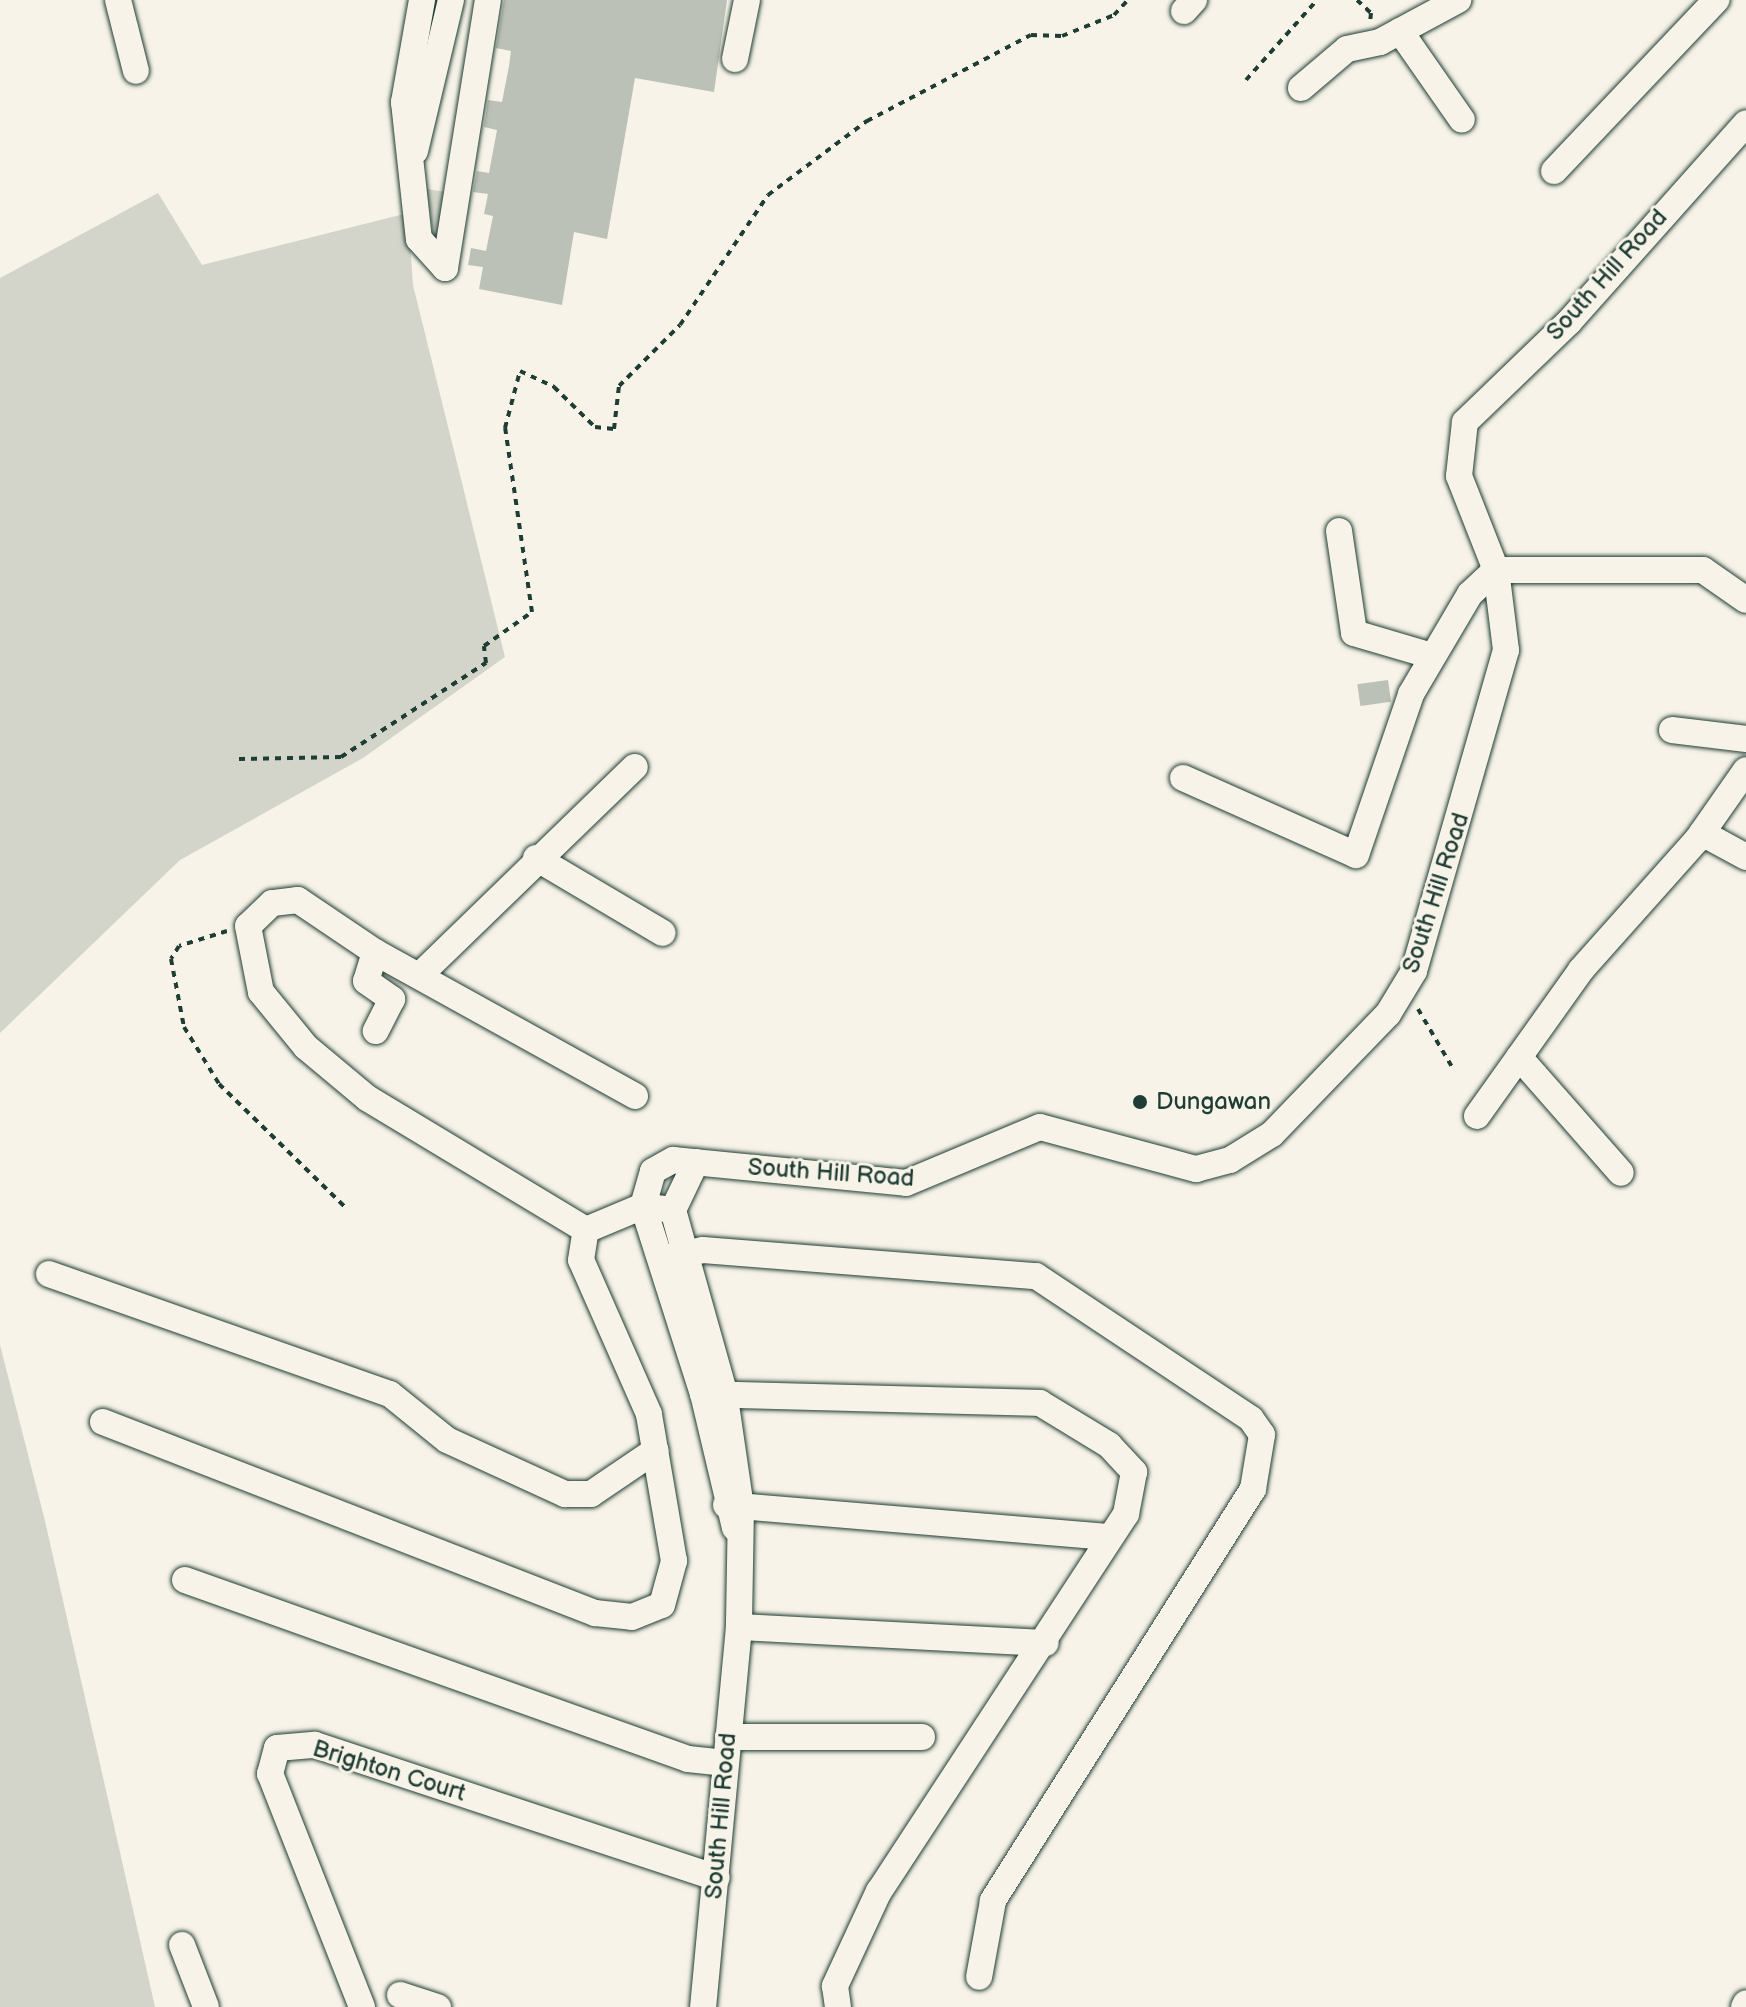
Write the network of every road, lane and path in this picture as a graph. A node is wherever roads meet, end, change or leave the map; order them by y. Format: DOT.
graph roads {
  1 [pos="118,0"];
  2 [pos="422,0"];
  3 [pos="451,0"];
  4 [pos="488,0"];
  5 [pos="747,0"];
  6 [pos="1128,0"];
  7 [pos="1317,0"];
  8 [pos="1357,0"];
  9 [pos="1458,0"];
  10 [pos="1716,0"];
  11 [pos="1383,34"];
  12 [pos="735,59"];
  13 [pos="136,71"];
  14 [pos="1246,80"];
  15 [pos="1301,88"];
  16 [pos="1462,120"];
  17 [pos="1746,123"];
  18 [pos="411,170"];
  19 [pos="1554,171"];
  20 [pos="1339,531"];
  21 [pos="1496,570"];
  22 [pos="1746,600"];
  23 [pos="1432,656"];
  24 [pos="1672,730"];
  25 [pos="1746,739"];
  26 [pos="239,759"];
  27 [pos="635,767"];
  28 [pos="1746,770"];
  29 [pos="1183,778"];
  30 [pos="1702,833"];
  31 [pos="1746,857"];
  32 [pos="536,858"];
  33 [pos="248,926"];
  34 [pos="663,933"];
  35 [pos="375,952"];
  36 [pos="420,975"];
  37 [pos="1417,1008"];
  38 [pos="376,1031"];
  39 [pos="1519,1057"];
  40 [pos="1452,1067"];
  41 [pos="635,1096"];
  42 [pos="1477,1116"];
  43 [pos="696,1162"];
  44 [pos="1621,1173"];
  45 [pos="344,1206"];
  46 [pos="643,1206"];
  47 [pos="673,1210"];
  48 [pos="586,1230"];
  49 [pos="673,1255"];
  50 [pos="49,1274"];
  51 [pos="714,1393"];
  52 [pos="103,1422"];
  53 [pos="656,1450"];
  54 [pos="734,1513"];
  55 [pos="1110,1537"];
  56 [pos="185,1580"];
  57 [pos="739,1627"];
  58 [pos="1046,1643"];
  59 [pos="922,1737"];
  60 [pos="727,1750"];
  61 [pos="717,1878"];
  62 [pos="182,1945"];
  63 [pos="979,1977"];
  64 [pos="400,1995"];
  65 [pos="206,2007"];
  66 [pos="362,2007"];
  67 [pos="438,2007"];
  68 [pos="703,2007"];
  69 [pos="838,2007"];
  1 -- 13 [label="street"];
  2 -- 18 [label="street"];
  3 -- 18 [label="street"];
  4 -- 18 [label="street"];
  5 -- 12 [label="street"];
  6 -- 26 [label="path"];
  7 -- 14 [label="path"];
  8 -- 11 [label="path"];
  9 -- 11 [label="street"];
  10 -- 19 [label="street"];
  11 -- 15 [label="street"];
  11 -- 16 [label="street"];
  17 -- 21 [label="street, South Hill Road"];
  20 -- 23 [label="street"];
  21 -- 22 [label="street"];
  21 -- 23 [label="street"];
  21 -- 43 [label="street, South Hill Road"];
  23 -- 29 [label="street"];
  24 -- 25 [label="street"];
  27 -- 32 [label="street"];
  28 -- 30 [label="street"];
  30 -- 31 [label="street"];
  30 -- 39 [label="street"];
  32 -- 34 [label="street"];
  32 -- 36 [label="street"];
  33 -- 35 [label="street"];
  33 -- 45 [label="path"];
  33 -- 48 [label="street"];
  35 -- 36 [label="street"];
  35 -- 38 [label="street"];
  36 -- 41 [label="street"];
  37 -- 40 [label="path"];
  39 -- 42 [label="street"];
  39 -- 44 [label="street"];
  43 -- 46 [label="street, South Hill Road"];
  43 -- 47 [label="street"];
  46 -- 47 [label="street"];
  46 -- 48 [label="street"];
  46 -- 49 [label="street, South Hill Road"];
  47 -- 49 [label="street, South Hill Road"];
  48 -- 53 [label="street"];
  49 -- 51 [label="street, South Hill Road"];
  49 -- 63 [label="street"];
  50 -- 53 [label="street"];
  51 -- 54 [label="street, South Hill Road"];
  51 -- 55 [label="street"];
  52 -- 53 [label="street"];
  54 -- 55 [label="street"];
  54 -- 57 [label="street, South Hill Road"];
  55 -- 58 [label="street"];
  56 -- 60 [label="street"];
  57 -- 58 [label="street"];
  57 -- 60 [label="street, South Hill Road"];
  58 -- 69 [label="street"];
  59 -- 60 [label="street"];
  60 -- 61 [label="street, South Hill Road"];
  61 -- 66 [label="street, Brighton Court"];
  61 -- 68 [label="street, South Hill Road"];
  62 -- 65 [label="street"];
  64 -- 67 [label="street"];
}
